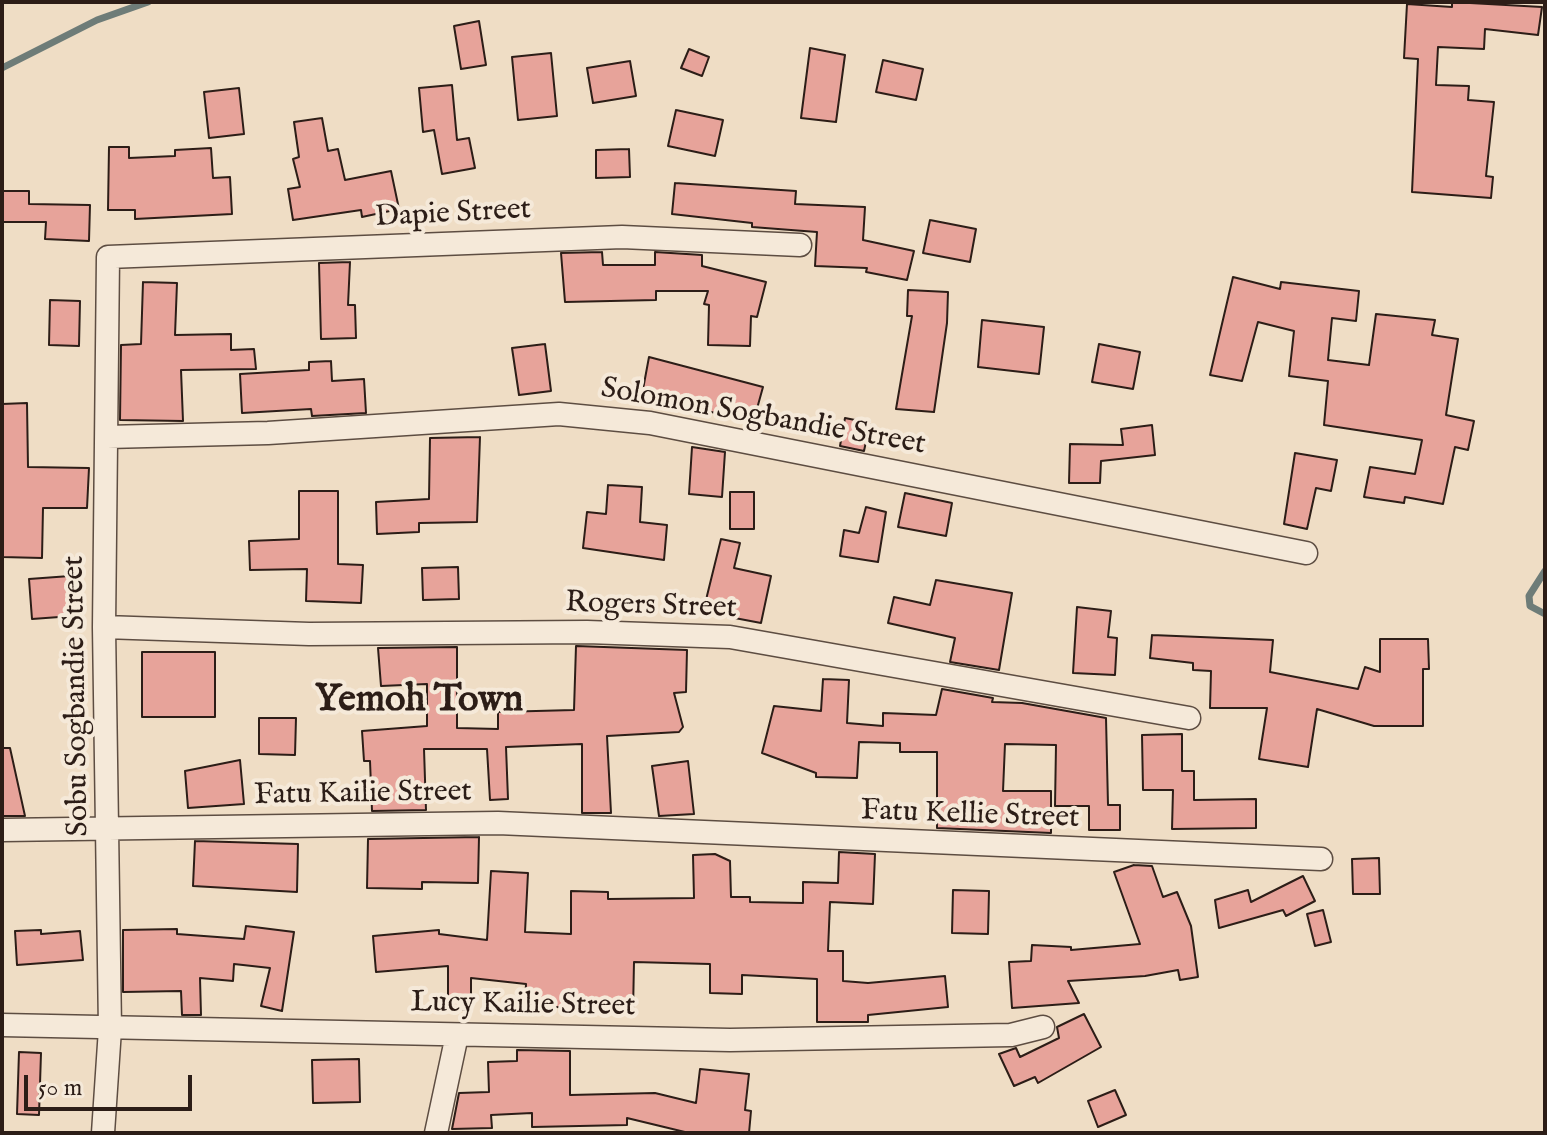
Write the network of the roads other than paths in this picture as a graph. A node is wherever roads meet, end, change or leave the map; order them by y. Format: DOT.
graph roads {
  1 [pos="800,245"];
  2 [pos="108,257"];
  3 [pos="107,437"];
  4 [pos="1306,553"];
  5 [pos="104,627"];
  6 [pos="1189,718"];
  7 [pos="110,828"];
  8 [pos="2,830"];
  9 [pos="616,831"];
  10 [pos="1321,859"];
  11 [pos="2,1025"];
  12 [pos="1043,1027"];
  13 [pos="110,1029"];
  14 [pos="457,1035"];
  15 [pos="103,1133"];
  16 [pos="436,1133"];
  1 -- 2 [label="street, Dapie Street"];
  2 -- 3 [label="street, Sobu Sogbandie Street"];
  3 -- 4 [label="street, Solomon Sogbandie Street"];
  3 -- 5 [label="street, Sobu Sogbandie Street"];
  5 -- 6 [label="street, Rogers Street"];
  5 -- 7 [label="street, Sobu Sogbandie Street"];
  7 -- 8 [label="street"];
  7 -- 9 [label="street, Fatu Kailie Street"];
  7 -- 13 [label="street, Sobu Sogbandie Street"];
  9 -- 10 [label="street, Fatu Kellie Street"];
  11 -- 13 [label="street, Lucy Kailie Street"];
  12 -- 14 [label="street, Lucy Kailie Street"];
  13 -- 14 [label="street, Lucy Kailie Street"];
  13 -- 15 [label="street, Sobu Sogbandie Street"];
  14 -- 16 [label="street"];
}
